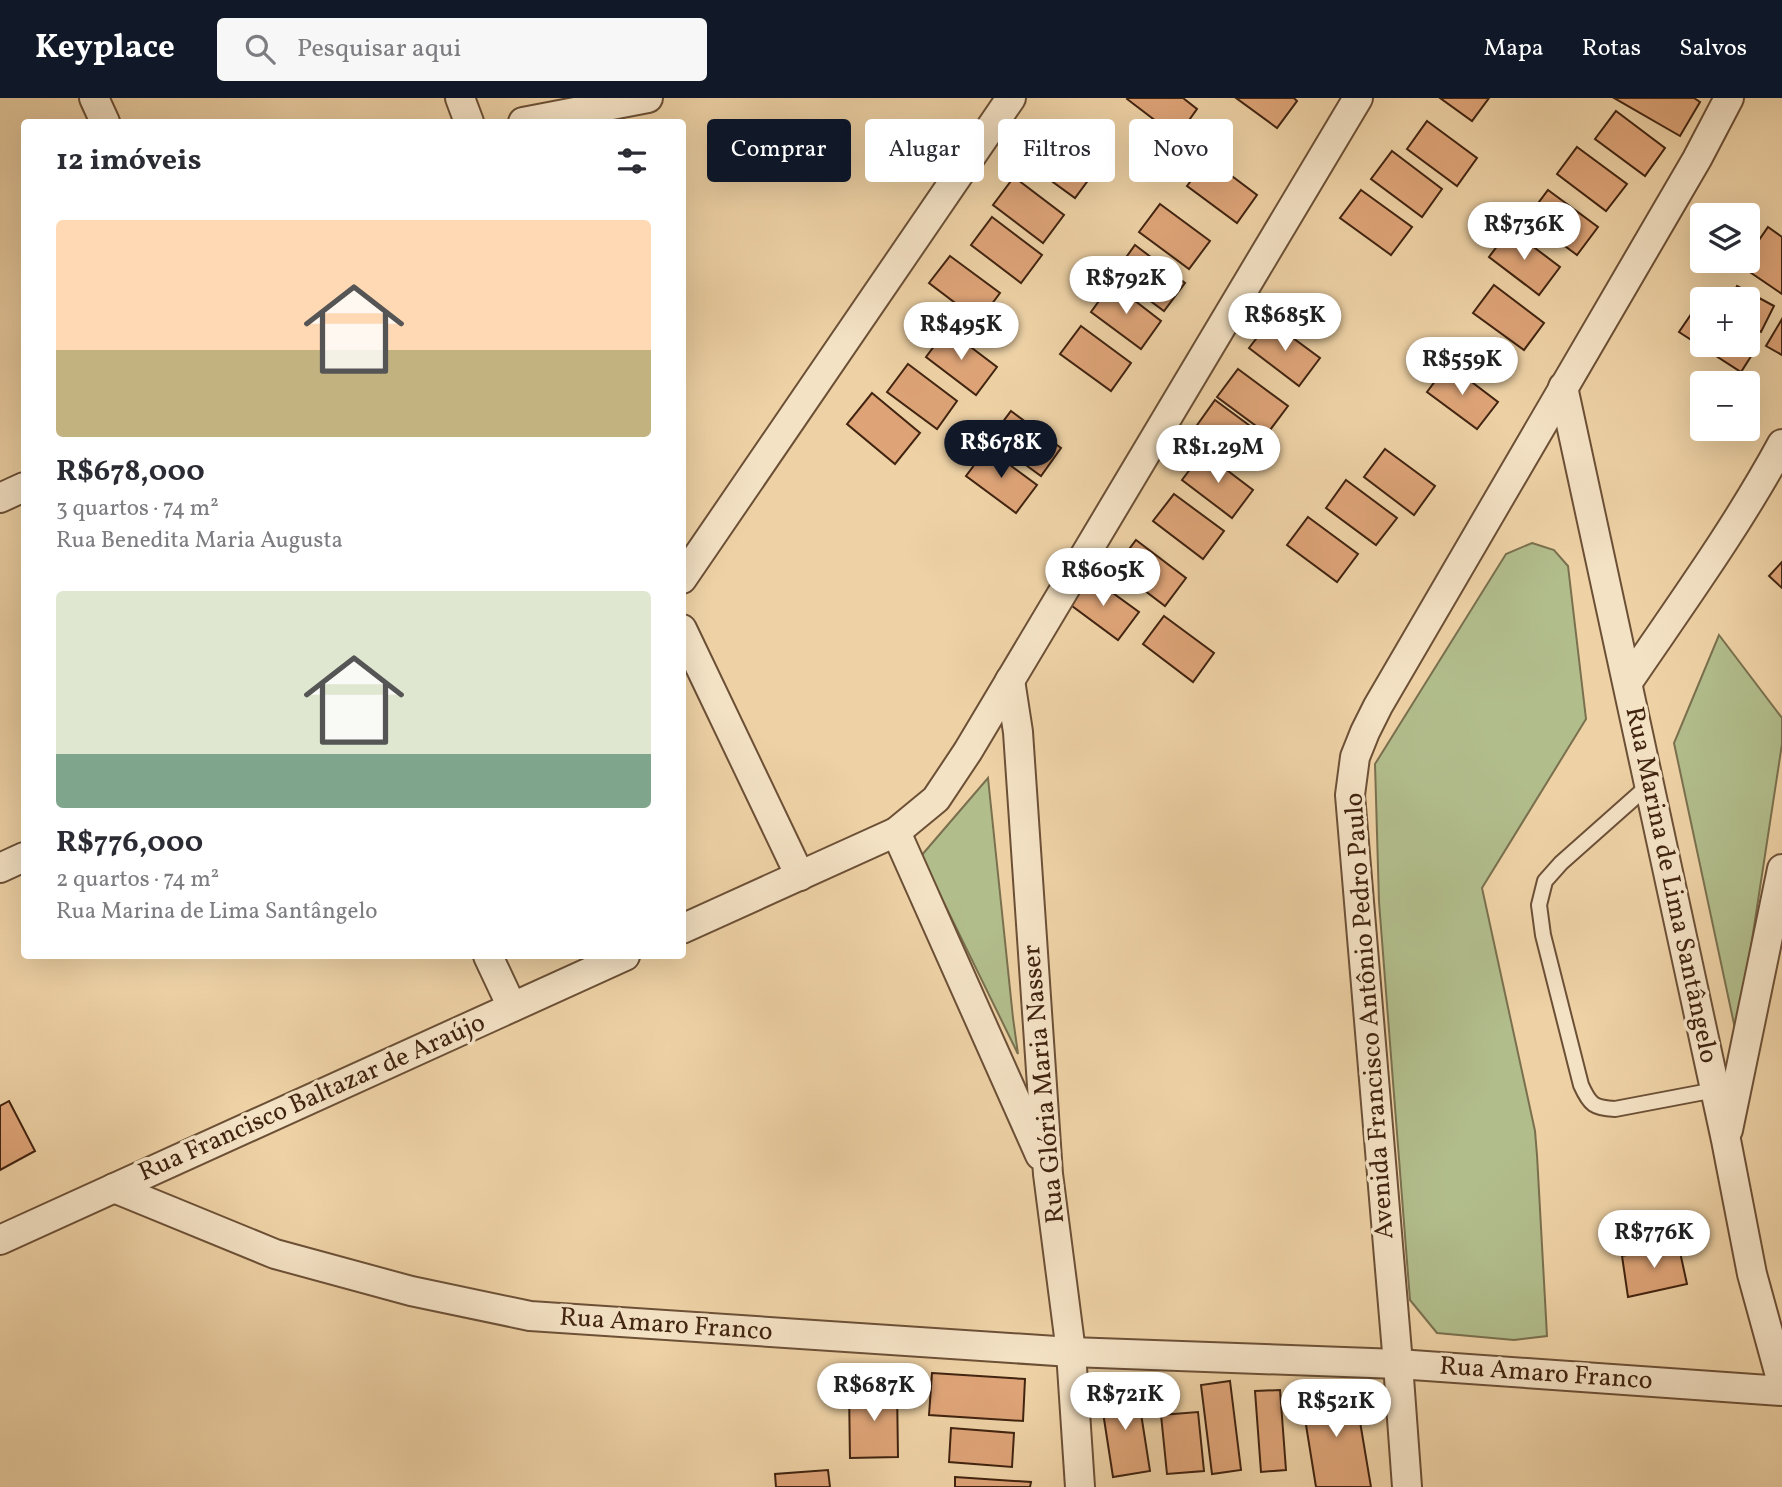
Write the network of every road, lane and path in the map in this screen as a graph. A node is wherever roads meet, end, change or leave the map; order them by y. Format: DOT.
graph roads {
  1 [pos="94,98"];
  2 [pos="460,98"];
  3 [pos="648,98"];
  4 [pos="1011,98"];
  5 [pos="1358,98"];
  6 [pos="1729,98"];
  7 [pos="104,119"];
  8 [pos="468,119"];
  9 [pos="539,119"];
  10 [pos="1563,387"];
  11 [pos="1782,444"];
  12 [pos="21,488"];
  13 [pos="0,498"];
  14 [pos="686,573"];
  15 [pos="686,637"];
  16 [pos="1010,680"];
  17 [pos="1628,682"];
  18 [pos="1650,784"];
  19 [pos="896,832"];
  20 [pos="21,858"];
  21 [pos="0,868"];
  22 [pos="1782,869"];
  23 [pos="800,876"];
  24 [pos="686,927"];
  25 [pos="489,959"];
  26 [pos="618,959"];
  27 [pos="512,1007"];
  28 [pos="1715,1090"];
  29 [pos="1726,1140"];
  30 [pos="1048,1174"];
  31 [pos="114,1188"];
  32 [pos="0,1240"];
  33 [pos="1071,1352"];
  34 [pos="1398,1364"];
  35 [pos="1782,1383"];
  36 [pos="1782,1391"];
  37 [pos="1080,1487"];
  38 [pos="1407,1487"];
  1 -- 7 [label="street"];
  2 -- 8 [label="street"];
  3 -- 9 [label="street"];
  4 -- 14 [label="street"];
  5 -- 16 [label="street"];
  6 -- 10 [label="street, Avenida Francisco Antônio Pedro Paulo"];
  10 -- 17 [label="street, Rua Marina de Lima Santângelo"];
  10 -- 34 [label="street, Avenida Francisco Antônio Pedro Paulo"];
  11 -- 17 [label="street"];
  12 -- 13 [label="street"];
  15 -- 23 [label="street"];
  16 -- 19 [label="street"];
  16 -- 30 [label="street, Rua Glória Maria Nasser"];
  17 -- 18 [label="street, Rua Marina de Lima Santângelo"];
  18 -- 28 [label="street, Rua Marina de Lima Santângelo"];
  18 -- 28 [label="lane"];
  19 -- 23 [label="street"];
  19 -- 30 [label="street"];
  20 -- 21 [label="street"];
  22 -- 29 [label="street"];
  23 -- 24 [label="street"];
  25 -- 27 [label="street"];
  26 -- 27 [label="street, Rua Francisco Baltazar de Araújo"];
  27 -- 31 [label="street, Rua Francisco Baltazar de Araújo"];
  28 -- 29 [label="street, Rua Marina de Lima Santângelo"];
  29 -- 35 [label="street, Rua Marina de Lima Santângelo"];
  30 -- 33 [label="street, Rua Glória Maria Nasser"];
  31 -- 32 [label="street, Rua Francisco Baltazar de Araújo"];
  31 -- 33 [label="street, Rua Amaro Franco"];
  33 -- 34 [label="street, Rua Amaro Franco"];
  33 -- 37 [label="street, Rua Glória Maria Nasser"];
  34 -- 36 [label="street, Rua Amaro Franco"];
  34 -- 38 [label="street, Avenida Francisco Antônio Pedro Paulo"];
}
